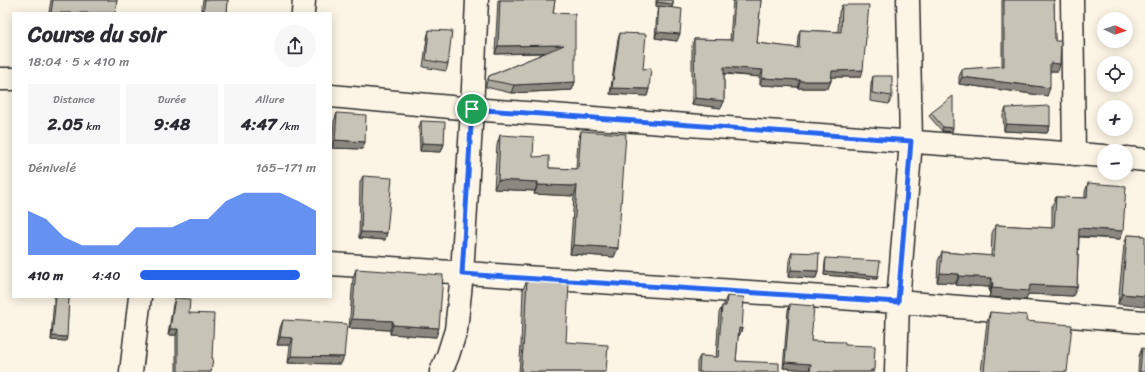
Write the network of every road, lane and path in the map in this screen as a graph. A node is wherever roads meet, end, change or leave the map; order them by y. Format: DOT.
graph roads {
  1 [pos="304,0"];
  2 [pos="477,0"];
  3 [pos="908,0"];
  4 [pos="1072,0"];
  5 [pos="303,12"];
  6 [pos="0,79"];
  7 [pos="12,79"];
  8 [pos="332,96"];
  9 [pos="472,109"];
  10 [pos="911,141"];
  11 [pos="1074,154"];
  12 [pos="1097,156"];
  13 [pos="1133,159"];
  14 [pos="1145,160"];
  15 [pos="332,264"];
  16 [pos="462,274"];
  17 [pos="140,298"];
  18 [pos="898,302"];
  19 [pos="1145,322"];
  20 [pos="131,372"];
  21 [pos="441,372"];
  22 [pos="896,372"];
  1 -- 5 [label="street"];
  2 -- 9 [label="street"];
  3 -- 10 [label="street"];
  4 -- 11 [label="street"];
  6 -- 7 [label="street"];
  8 -- 9 [label="street"];
  9 -- 10 [label="street"];
  9 -- 16 [label="street"];
  10 -- 11 [label="street"];
  10 -- 18 [label="street"];
  11 -- 12 [label="street"];
  13 -- 14 [label="street"];
  15 -- 16 [label="street"];
  16 -- 18 [label="street"];
  16 -- 21 [label="street"];
  17 -- 20 [label="street"];
  18 -- 19 [label="street"];
  18 -- 22 [label="street"];
}
